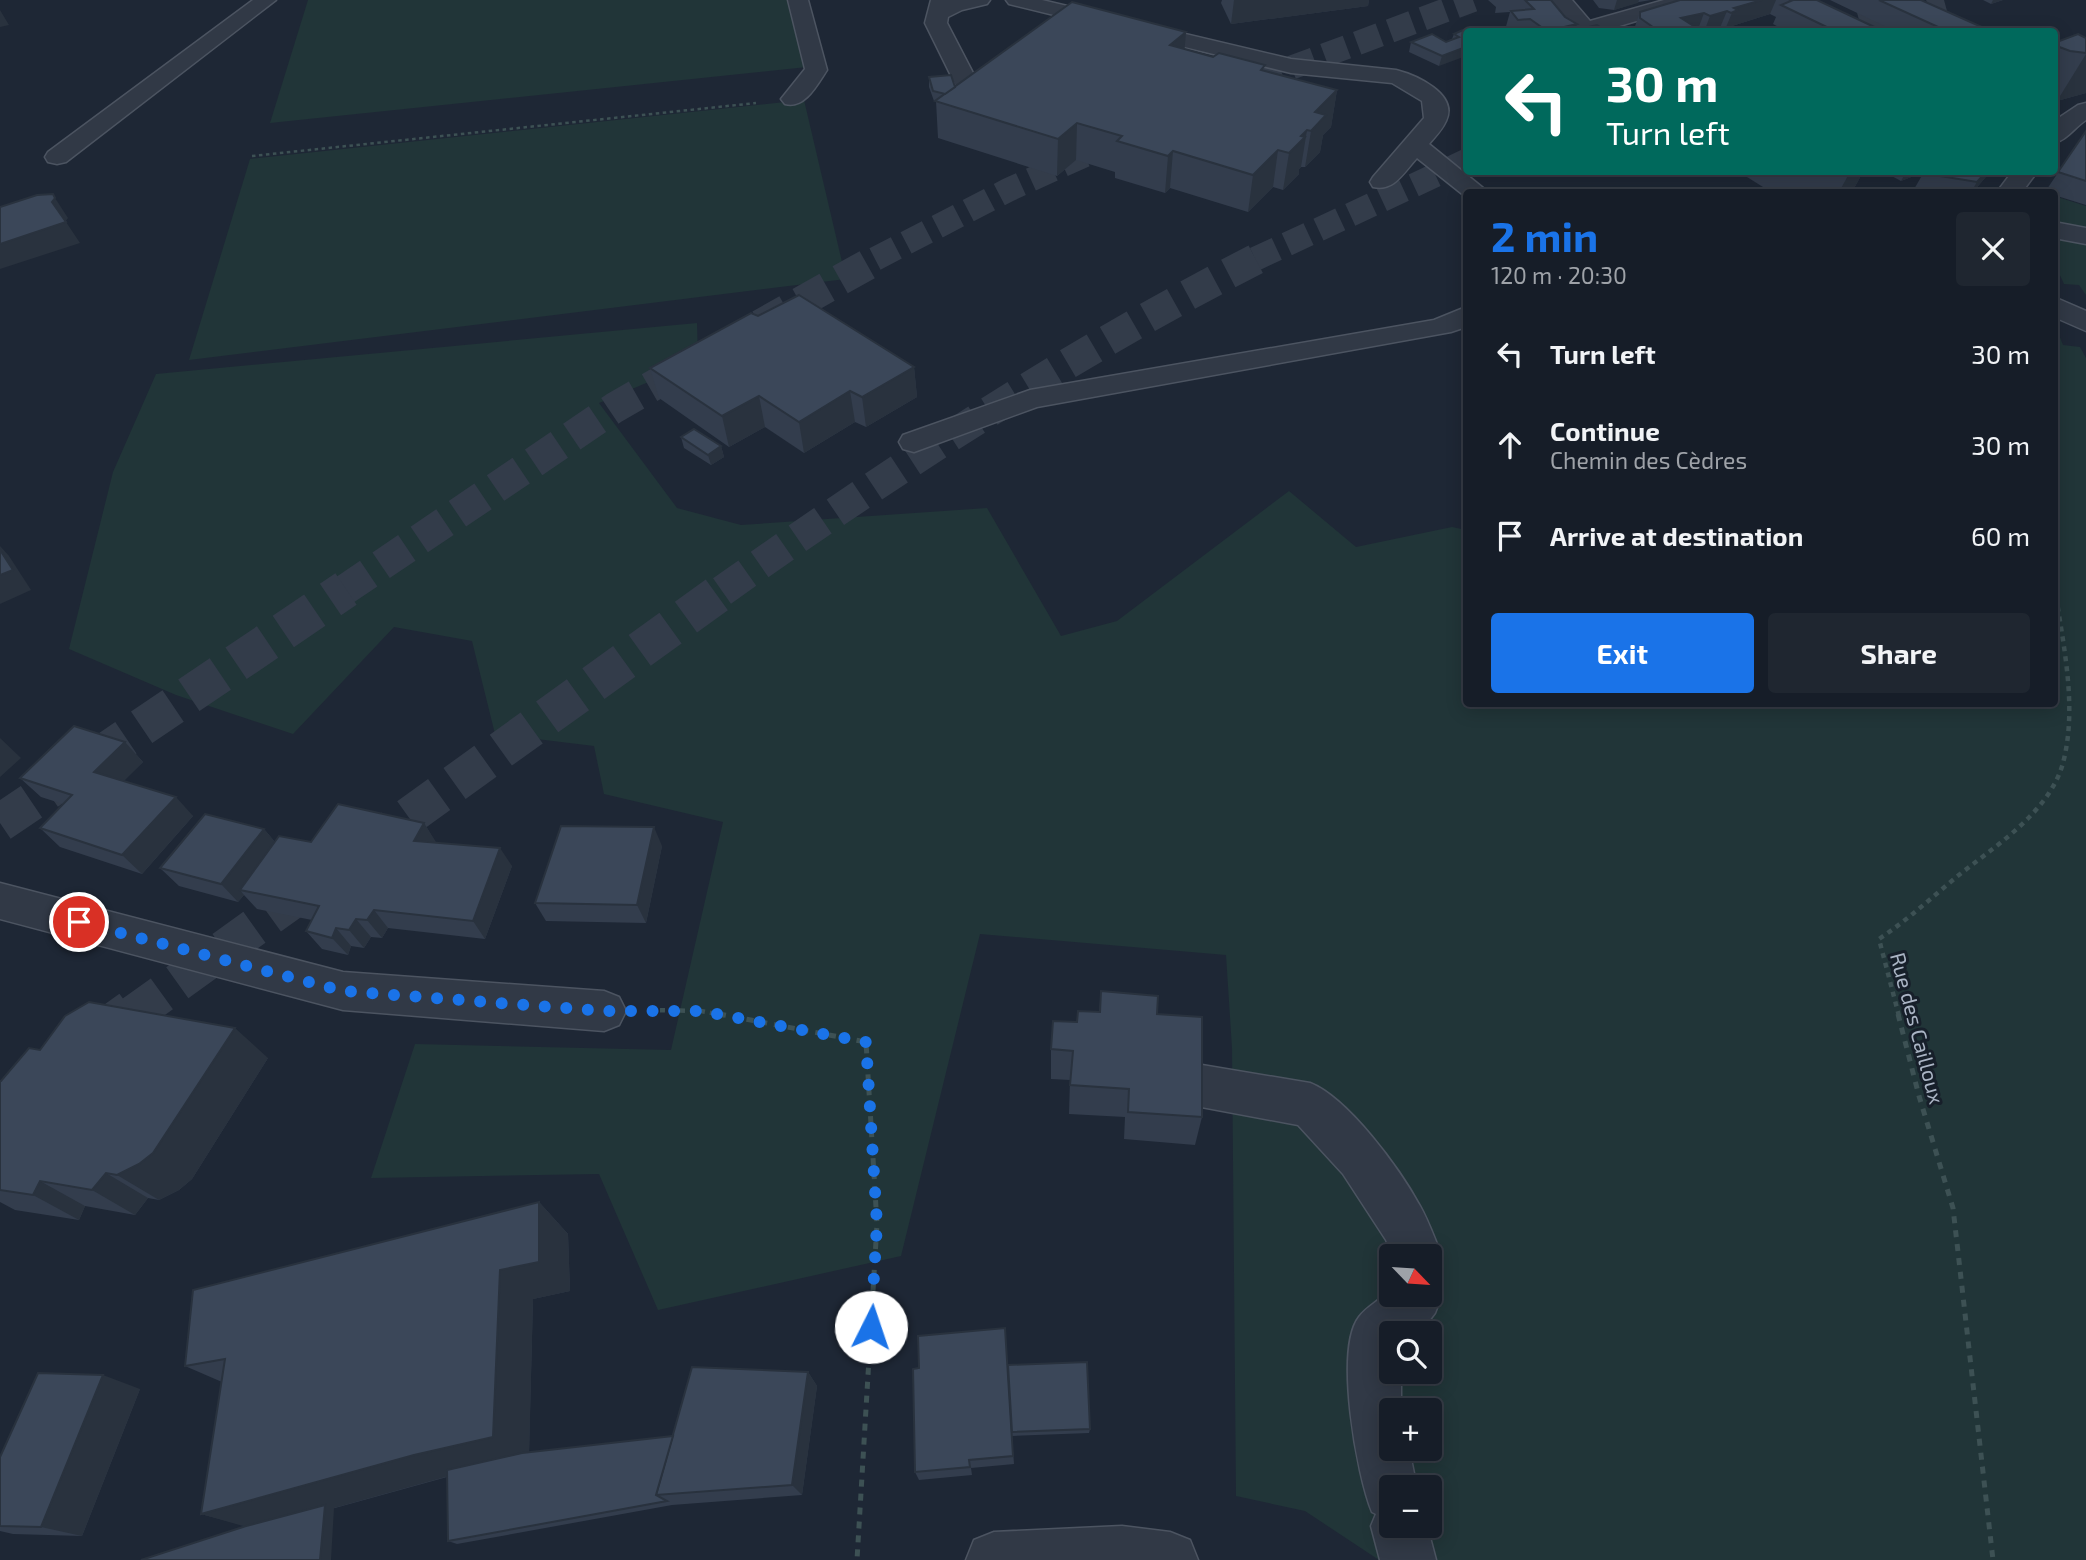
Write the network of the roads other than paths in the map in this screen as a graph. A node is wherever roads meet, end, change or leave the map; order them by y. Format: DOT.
graph roads {
  1 [pos="266,0"];
  2 [pos="798,0"];
  3 [pos="980,0"];
  4 [pos="1016,0"];
  5 [pos="1561,0"];
  6 [pos="1687,0"];
  7 [pos="939,7"];
  8 [pos="1584,28"];
  9 [pos="1593,28"];
  10 [pos="1171,39"];
  11 [pos="1149,58"];
  12 [pos="974,98"];
  13 [pos="793,99"];
  14 [pos="1415,145"];
  15 [pos="57,157"];
  16 [pos="2023,175"];
  17 [pos="1382,182"];
  18 [pos="1471,189"];
  19 [pos="2011,189"];
  20 [pos="2058,231"];
  21 [pos="2086,236"];
  22 [pos="2058,307"];
  23 [pos="1463,317"];
  24 [pos="2086,323"];
  25 [pos="914,442"];
  26 [pos="0,901"];
  27 [pos="604,1011"];
  28 [pos="1196,1085"];
  29 [pos="1413,1244"];
  30 [pos="1408,1307"];
  31 [pos="1388,1475"];
  32 [pos="1402,1538"];
  33 [pos="995,1560"];
  34 [pos="1170,1560"];
  35 [pos="1408,1560"];
  1 -- 15 [label="street"];
  2 -- 13 [label="street"];
  3 -- 7 [label="street"];
  4 -- 10 [label="street"];
  5 -- 8 [label="street"];
  6 -- 9 [label="street"];
  7 -- 12 [label="street"];
  10 -- 11 [label="street"];
  10 -- 14 [label="street"];
  14 -- 17 [label="street"];
  14 -- 18 [label="street"];
  16 -- 19 [label="street"];
  20 -- 21 [label="street"];
  22 -- 24 [label="street"];
  23 -- 25 [label="street"];
  26 -- 27 [label="street"];
  28 -- 29 [label="street"];
  30 -- 31 [label="street"];
  32 -- 35 [label="street"];
  33 -- 34 [label="street"];
}
